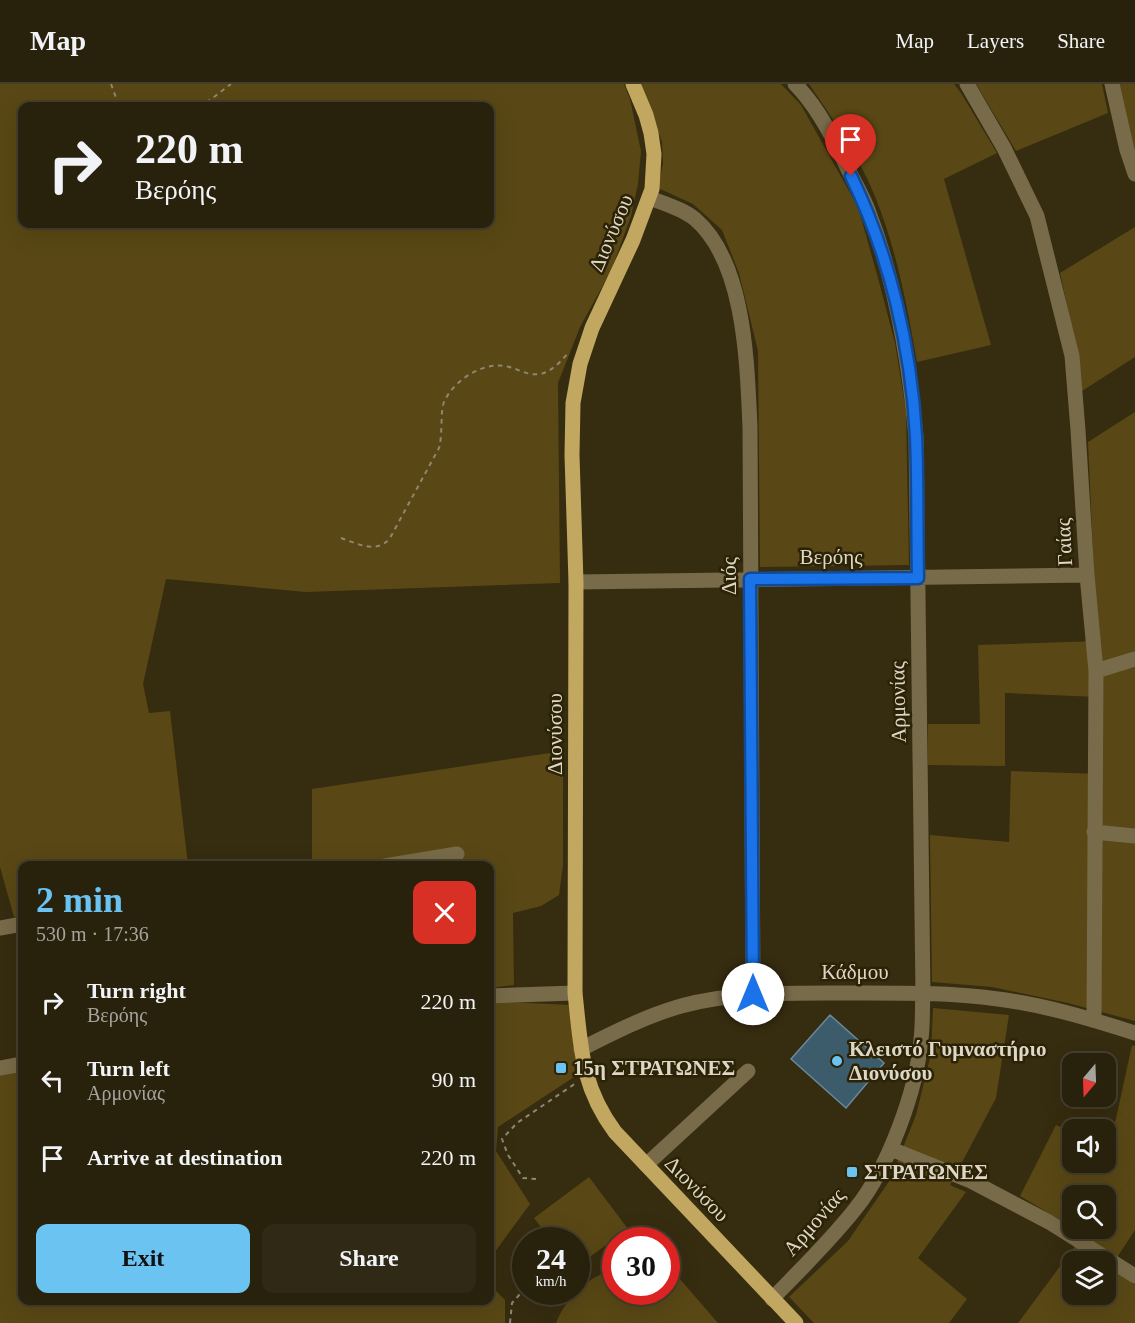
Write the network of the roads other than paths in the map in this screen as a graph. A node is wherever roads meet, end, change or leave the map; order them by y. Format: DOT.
graph roads {
  1 [pos="633,84"];
  2 [pos="795,84"];
  3 [pos="967,84"];
  4 [pos="1112,84"];
  5 [pos="1135,174"];
  6 [pos="650,198"];
  7 [pos="1087,575"];
  8 [pos="918,578"];
  9 [pos="750,579"];
  10 [pos="576,582"];
  11 [pos="1135,659"];
  12 [pos="1096,671"];
  13 [pos="1094,832"];
  14 [pos="1135,836"];
  15 [pos="457,854"];
  16 [pos="415,861"];
  17 [pos="18,925"];
  18 [pos="0,928"];
  19 [pos="575,993"];
  20 [pos="753,994"];
  21 [pos="922,994"];
  22 [pos="494,996"];
  23 [pos="1094,1020"];
  24 [pos="1135,1033"];
  25 [pos="581,1049"];
  26 [pos="18,1065"];
  27 [pos="0,1068"];
  28 [pos="748,1071"];
  29 [pos="891,1149"];
  30 [pos="646,1165"];
  31 [pos="1135,1276"];
  32 [pos="772,1299"];
  33 [pos="796,1323"];
  1 -- 6 [label="main road, Διονύσου"];
  2 -- 8 [label="street, Αρμονίας"];
  3 -- 7 [label="street, Γαίας"];
  4 -- 5 [label="street"];
  6 -- 9 [label="street, Διός"];
  6 -- 10 [label="main road, Διονύσου"];
  7 -- 8 [label="street, Βερόης"];
  7 -- 12 [label="street, Γαίας"];
  8 -- 9 [label="street, Βερόης"];
  8 -- 21 [label="street, Αρμονίας"];
  9 -- 10 [label="street, Βερόης"];
  9 -- 20 [label="street, Διός"];
  10 -- 19 [label="main road, Διονύσου"];
  11 -- 12 [label="street"];
  12 -- 13 [label="street, Γαίας"];
  13 -- 14 [label="street"];
  13 -- 23 [label="street, Γαίας"];
  15 -- 16 [label="street"];
  17 -- 18 [label="street"];
  19 -- 22 [label="street"];
  19 -- 25 [label="main road, Διονύσου"];
  20 -- 21 [label="street, Κάδμου"];
  20 -- 25 [label="street, Κάδμου"];
  21 -- 23 [label="street, Κάδμου"];
  21 -- 29 [label="street, Αρμονίας"];
  23 -- 24 [label="street, Κάδμου"];
  25 -- 30 [label="main road, Διονύσου"];
  26 -- 27 [label="street"];
  28 -- 30 [label="street"];
  29 -- 31 [label="street"];
  29 -- 32 [label="street, Αρμονίας"];
  30 -- 32 [label="main road, Διονύσου"];
  32 -- 33 [label="main road, Διονύσου"];
}
